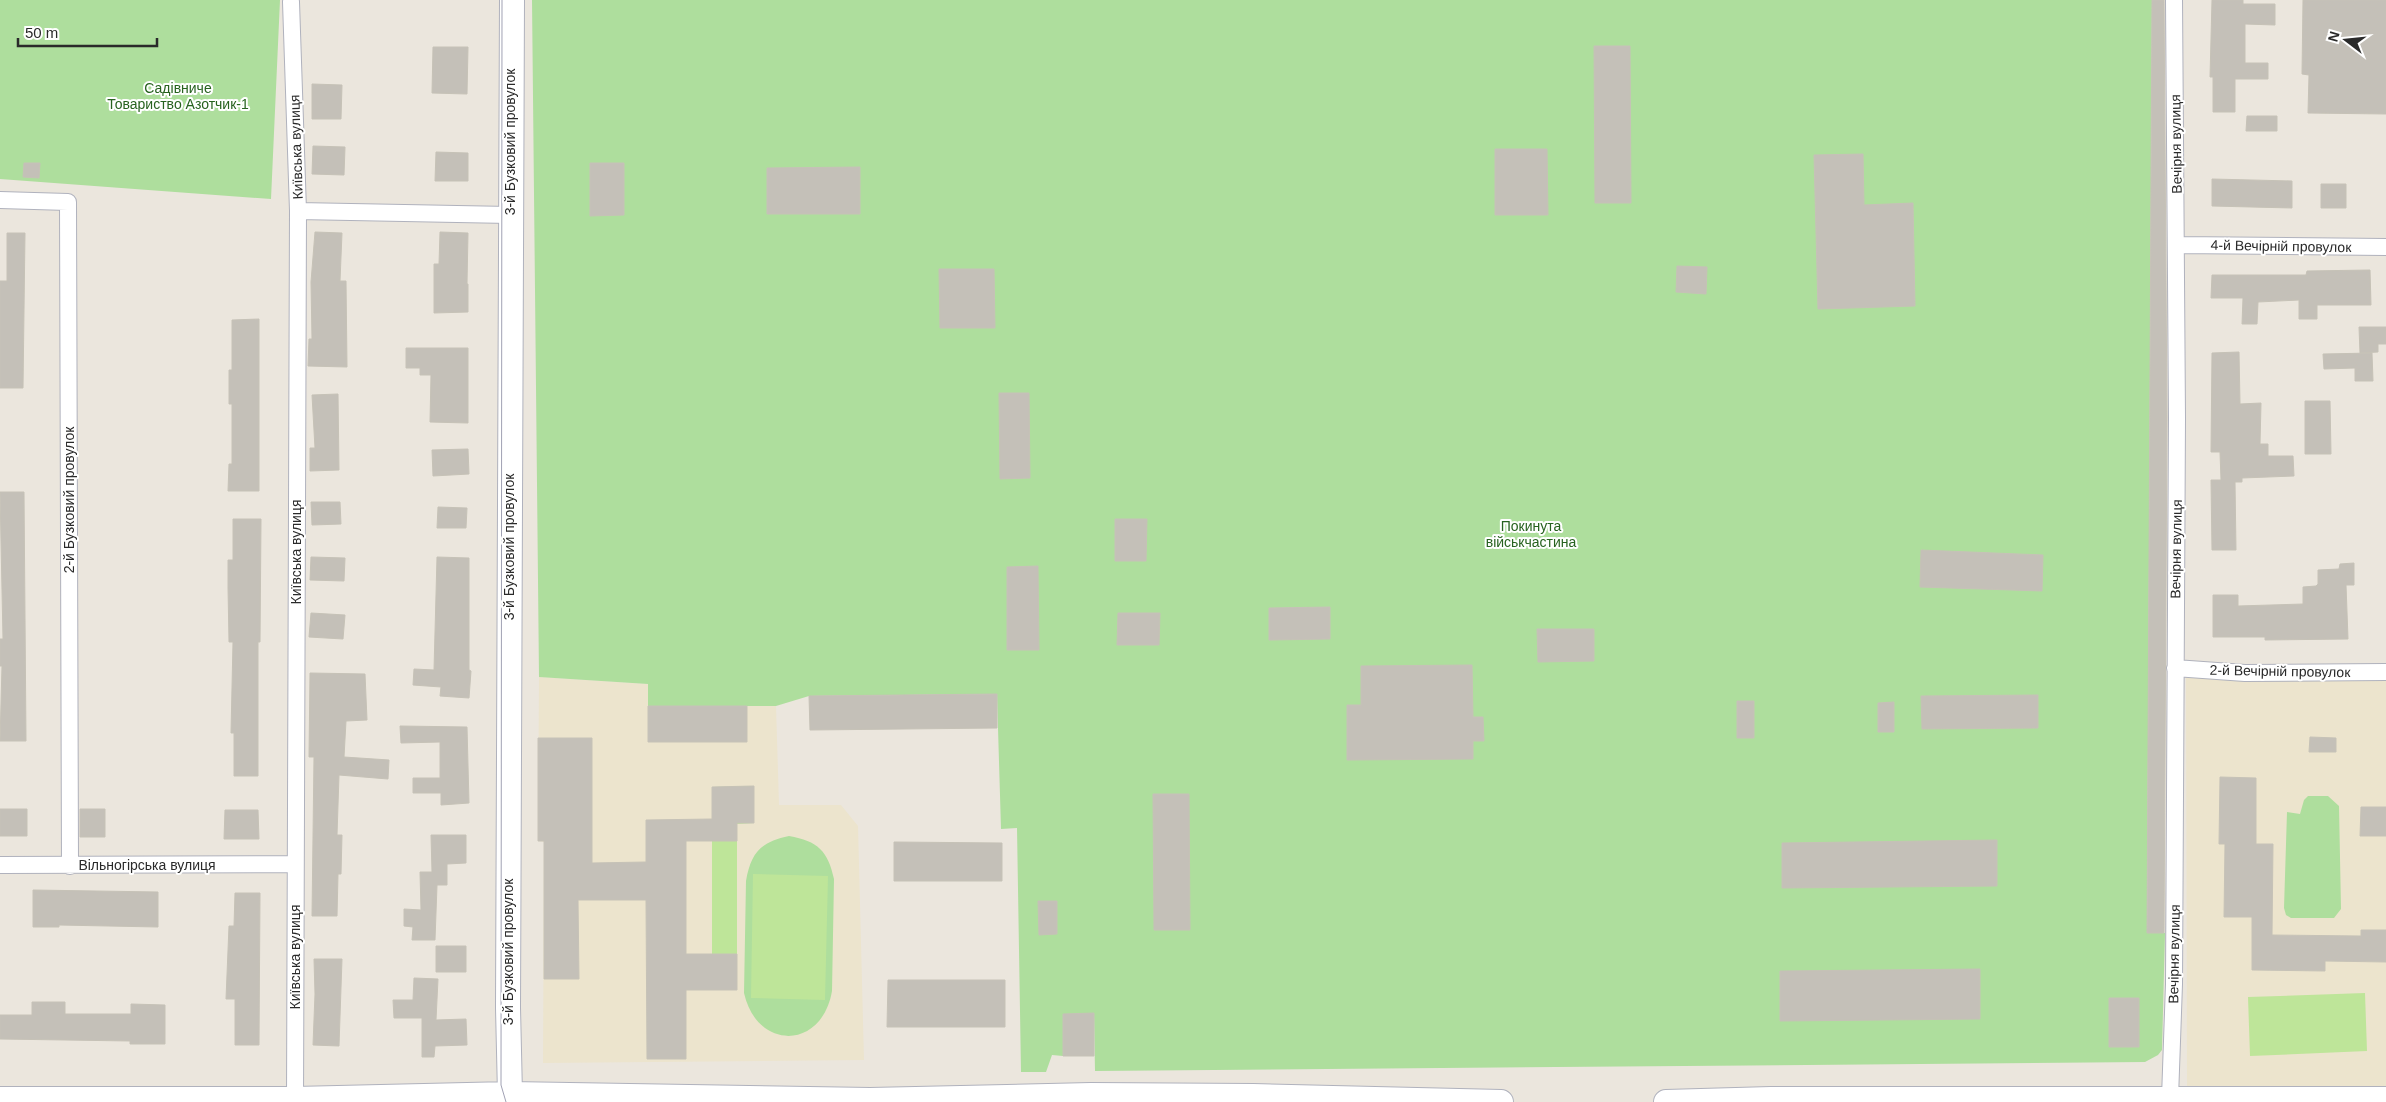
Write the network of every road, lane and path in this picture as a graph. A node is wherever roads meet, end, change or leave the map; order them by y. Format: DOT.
graph roads {
  1 [pos="512,0"];
  2 [pos="2174,0"];
  3 [pos="291,2"];
  4 [pos="0,200"];
  5 [pos="298,210"];
  6 [pos="510,215"];
  7 [pos="2176,246"];
  8 [pos="2386,247"];
  9 [pos="2175,668"];
  10 [pos="2386,672"];
  11 [pos="294,864"];
  12 [pos="0,865"];
  13 [pos="70,866"];
  14 [pos="510,1094"];
  15 [pos="2170,1098"];
  16 [pos="2386,1098"];
  17 [pos="0,1099"];
  18 [pos="1253,1099"];
  19 [pos="617,1100"];
  20 [pos="945,1100"];
  21 [pos="295,1101"];
  22 [pos="1771,1101"];
  23 [pos="1501,1102"];
  24 [pos="1666,1102"];
  1 -- 6 [label="street, 3-й Бузковий провулок"];
  2 -- 7 [label="street, Вечірня вулиця"];
  3 -- 5 [label="street, Київська вулиця"];
  4 -- 13 [label="street, 2-й Бузковий провулок"];
  5 -- 6 [label="street"];
  5 -- 11 [label="street, Київська вулиця"];
  6 -- 14 [label="street, 3-й Бузковий провулок"];
  7 -- 8 [label="street, 4-й Вечірній провулок"];
  7 -- 9 [label="street, Вечірня вулиця"];
  9 -- 10 [label="street, 2-й Вечірній провулок"];
  9 -- 15 [label="street, Вечірня вулиця"];
  11 -- 13 [label="street, Вільногірська вулиця"];
  11 -- 21 [label="street, Київська вулиця"];
  12 -- 13 [label="street, Вільногірська вулиця"];
  14 -- 19 [label="street"];
  14 -- 21 [label="street"];
  15 -- 16 [label="street"];
  15 -- 22 [label="street"];
  17 -- 21 [label="street"];
  18 -- 20 [label="street"];
  18 -- 23 [label="street"];
  19 -- 20 [label="street"];
  22 -- 24 [label="street"];
}
